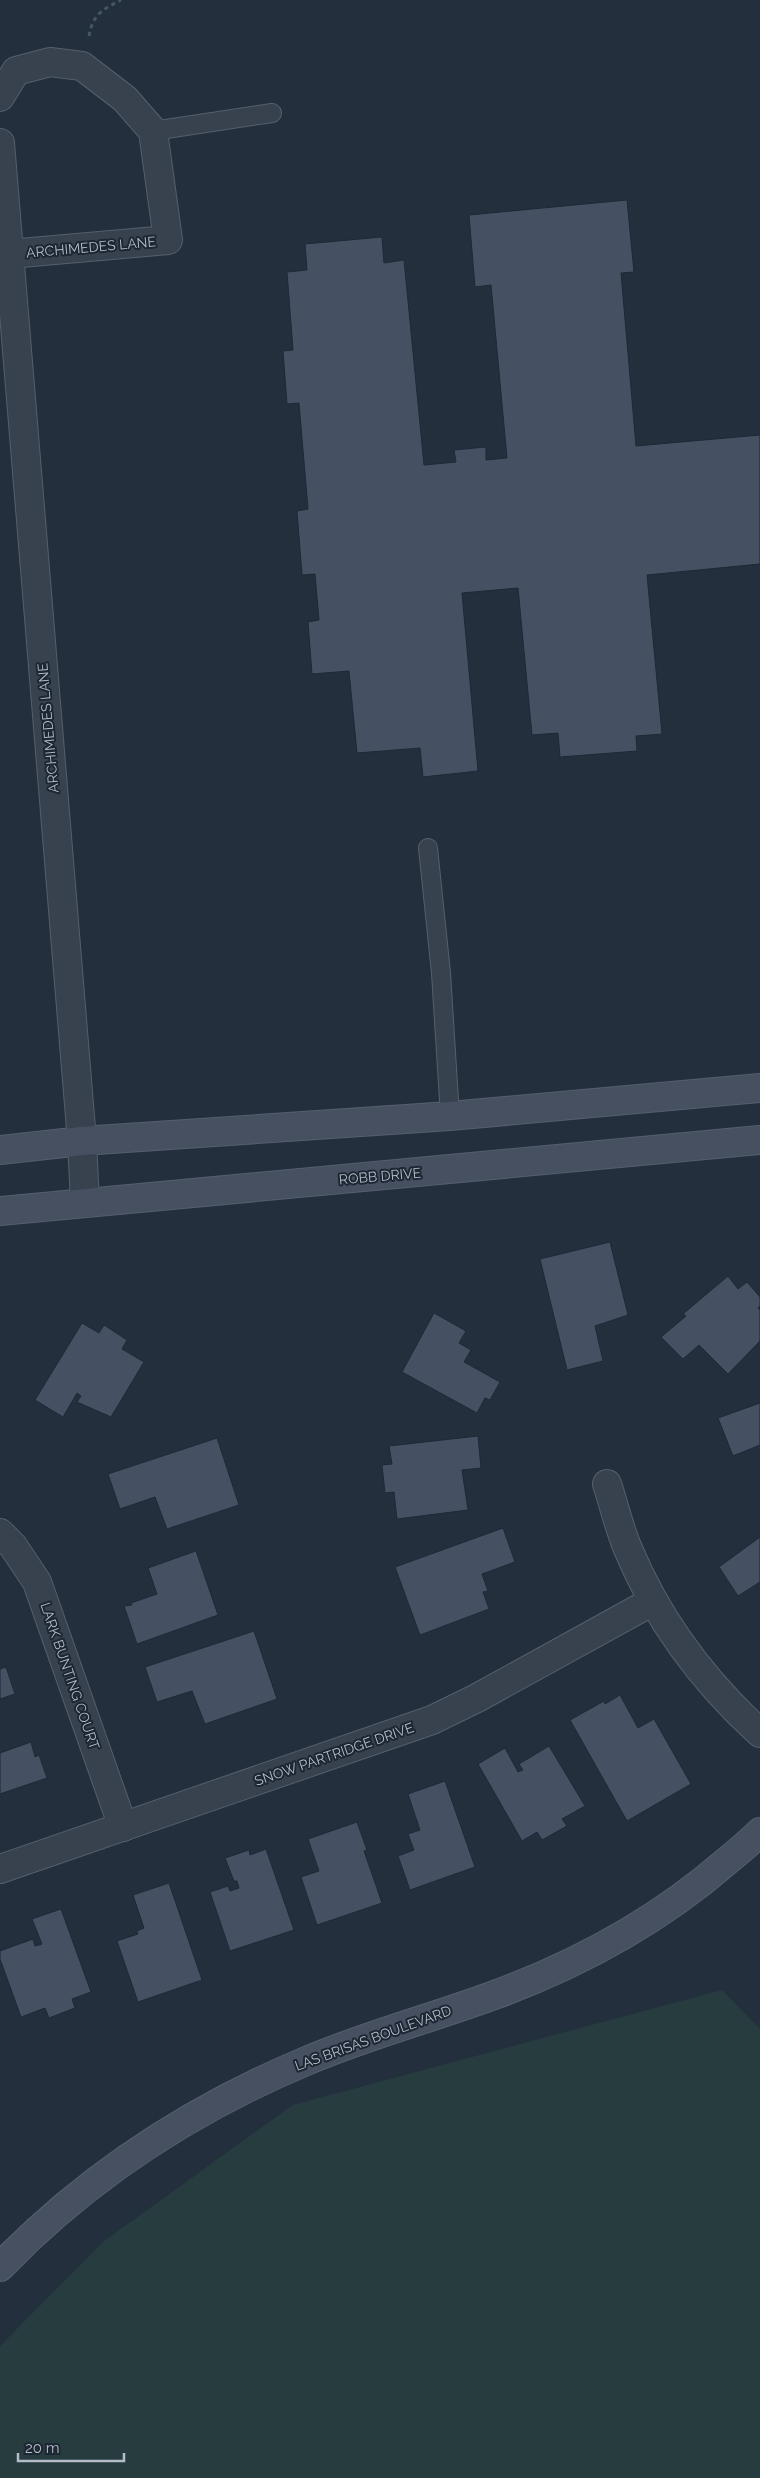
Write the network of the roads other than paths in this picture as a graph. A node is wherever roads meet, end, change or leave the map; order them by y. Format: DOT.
graph roads {
  1 [pos="0,98"];
  2 [pos="272,113"];
  3 [pos="154,131"];
  4 [pos="0,142"];
  5 [pos="9,254"];
  6 [pos="428,848"];
  7 [pos="760,1088"];
  8 [pos="450,1116"];
  9 [pos="760,1140"];
  10 [pos="82,1141"];
  11 [pos="0,1150"];
  12 [pos="85,1203"];
  13 [pos="0,1211"];
  14 [pos="607,1484"];
  15 [pos="0,1533"];
  16 [pos="653,1601"];
  17 [pos="760,1733"];
  18 [pos="123,1827"];
  19 [pos="760,1832"];
  20 [pos="0,1870"];
  21 [pos="0,2267"];
  1 -- 3 [label="street"];
  2 -- 3 [label="lane"];
  3 -- 5 [label="street, ARCHIMEDES LANE"];
  4 -- 5 [label="street, ARCHIMEDES LANE"];
  5 -- 10 [label="street, ARCHIMEDES LANE"];
  6 -- 8 [label="lane"];
  7 -- 8 [label="street"];
  8 -- 10 [label="street"];
  9 -- 12 [label="street, ROBB DRIVE"];
  10 -- 11 [label="street"];
  10 -- 12 [label="street, ARCHIMEDES LANE"];
  12 -- 13 [label="street, ROBB DRIVE"];
  14 -- 16 [label="street"];
  15 -- 18 [label="street, LARK BUNTING COURT"];
  16 -- 17 [label="street"];
  16 -- 18 [label="street, SNOW PARTRIDGE DRIVE"];
  18 -- 20 [label="street, SNOW PARTRIDGE DRIVE"];
  19 -- 21 [label="street, LAS BRISAS BOULEVARD"];
}
